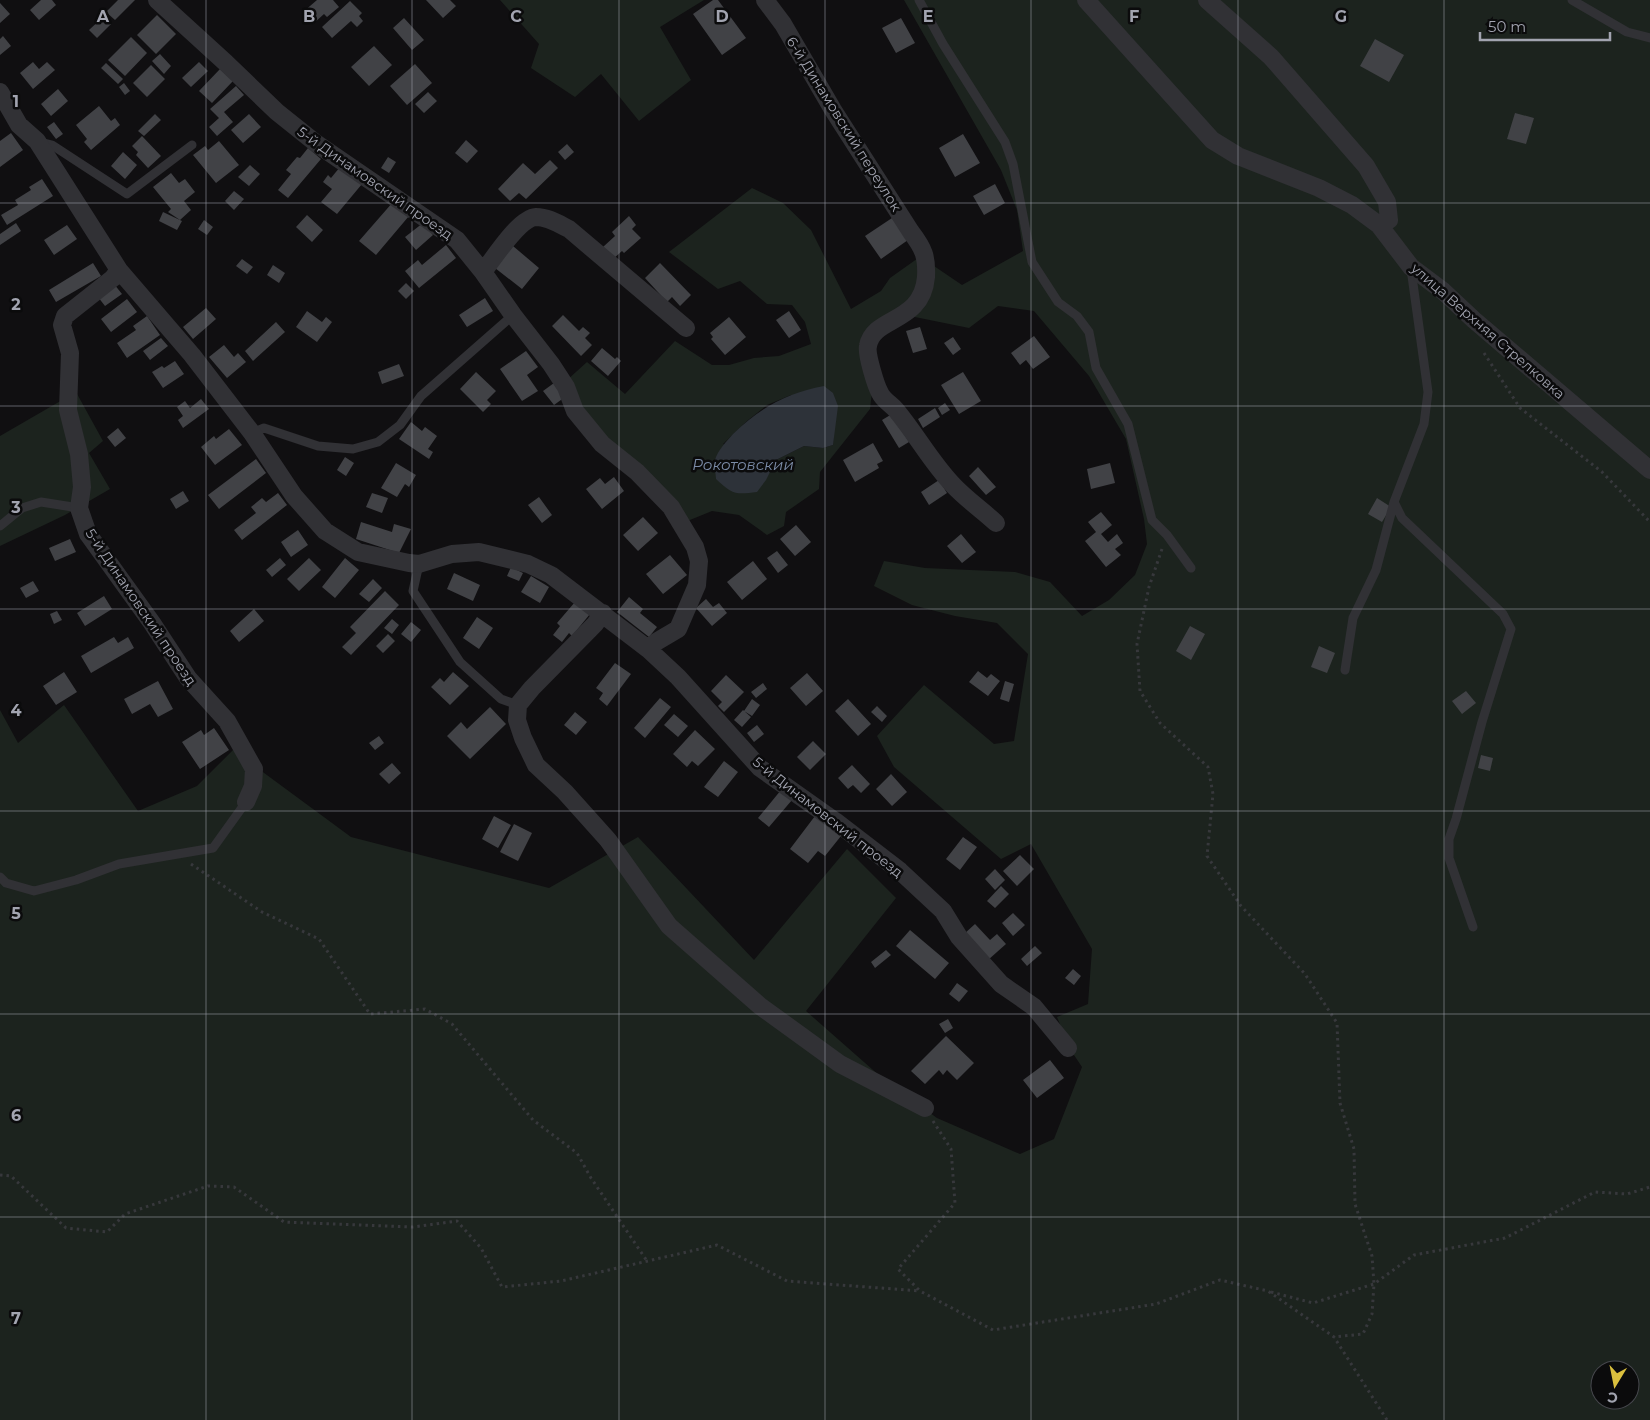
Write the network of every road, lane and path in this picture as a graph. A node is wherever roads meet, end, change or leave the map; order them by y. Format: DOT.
graph roads {
  1 [pos="157,0"];
  2 [pos="765,0"];
  3 [pos="919,0"];
  4 [pos="1086,0"];
  5 [pos="1207,0"];
  6 [pos="1572,0"];
  7 [pos="1650,38"];
  8 [pos="0,92"];
  9 [pos="37,141"];
  10 [pos="192,145"];
  11 [pos="1379,226"];
  12 [pos="1411,267"];
  13 [pos="119,270"];
  14 [pos="484,272"];
  15 [pos="513,314"];
  16 [pos="686,328"];
  17 [pos="1481,348"];
  18 [pos="252,433"];
  19 [pos="1650,470"];
  20 [pos="1394,502"];
  21 [pos="80,508"];
  22 [pos="1650,522"];
  23 [pos="996,523"];
  24 [pos="0,526"];
  25 [pos="1167,535"];
  26 [pos="419,564"];
  27 [pos="1191,568"];
  28 [pos="602,613"];
  29 [pos="648,649"];
  30 [pos="1345,670"];
  31 [pos="518,705"];
  32 [pos="246,802"];
  33 [pos="178,855"];
  34 [pos="0,877"];
  35 [pos="1473,927"];
  36 [pos="1068,1048"];
  37 [pos="925,1108"];
  38 [pos="0,1175"];
  39 [pos="1650,1187"];
  40 [pos="647,1261"];
  41 [pos="1374,1284"];
  42 [pos="920,1291"];
  43 [pos="1268,1291"];
  44 [pos="1334,1337"];
  45 [pos="1387,1420"];
  1 -- 14 [label="street, 5-й Динамовский проезд"];
  2 -- 23 [label="street, 6-й Динамовский переулок"];
  3 -- 25 [label="lane"];
  4 -- 11 [label="street, улица Верхняя Стрелковка"];
  5 -- 11 [label="street"];
  6 -- 7 [label="lane"];
  8 -- 9 [label="street, 5-й Динамовский проезд"];
  9 -- 10 [label="lane"];
  9 -- 13 [label="street, 5-й Динамовский проезд"];
  11 -- 12 [label="street, улица Верхняя Стрелковка"];
  12 -- 19 [label="street, улица Верхняя Стрелковка"];
  12 -- 20 [label="lane"];
  13 -- 18 [label="street, 5-й Динамовский проезд"];
  13 -- 21 [label="street, 5-й Динамовский проезд"];
  14 -- 15 [label="street, 5-й Динамовский проезд"];
  14 -- 16 [label="street"];
  15 -- 18 [label="lane"];
  15 -- 29 [label="street, 5-й Динамовский проезд"];
  17 -- 22 [label="path"];
  18 -- 26 [label="street, 5-й Динамовский проезд"];
  20 -- 30 [label="lane"];
  20 -- 35 [label="lane"];
  21 -- 24 [label="lane"];
  21 -- 32 [label="street, 5-й Динамовский проезд"];
  25 -- 27 [label="lane"];
  25 -- 41 [label="path"];
  26 -- 28 [label="street, 5-й Динамовский проезд"];
  26 -- 31 [label="lane"];
  28 -- 29 [label="street, 5-й Динамовский проезд"];
  28 -- 31 [label="street"];
  29 -- 36 [label="street, 5-й Динамовский проезд"];
  31 -- 37 [label="street"];
  32 -- 33 [label="lane"];
  33 -- 34 [label="lane"];
  33 -- 40 [label="path"];
  37 -- 42 [label="path"];
  38 -- 40 [label="path"];
  39 -- 41 [label="path"];
  40 -- 42 [label="path"];
  41 -- 43 [label="path"];
  41 -- 44 [label="path"];
  42 -- 43 [label="path"];
  43 -- 44 [label="path"];
  44 -- 45 [label="path"];
}
